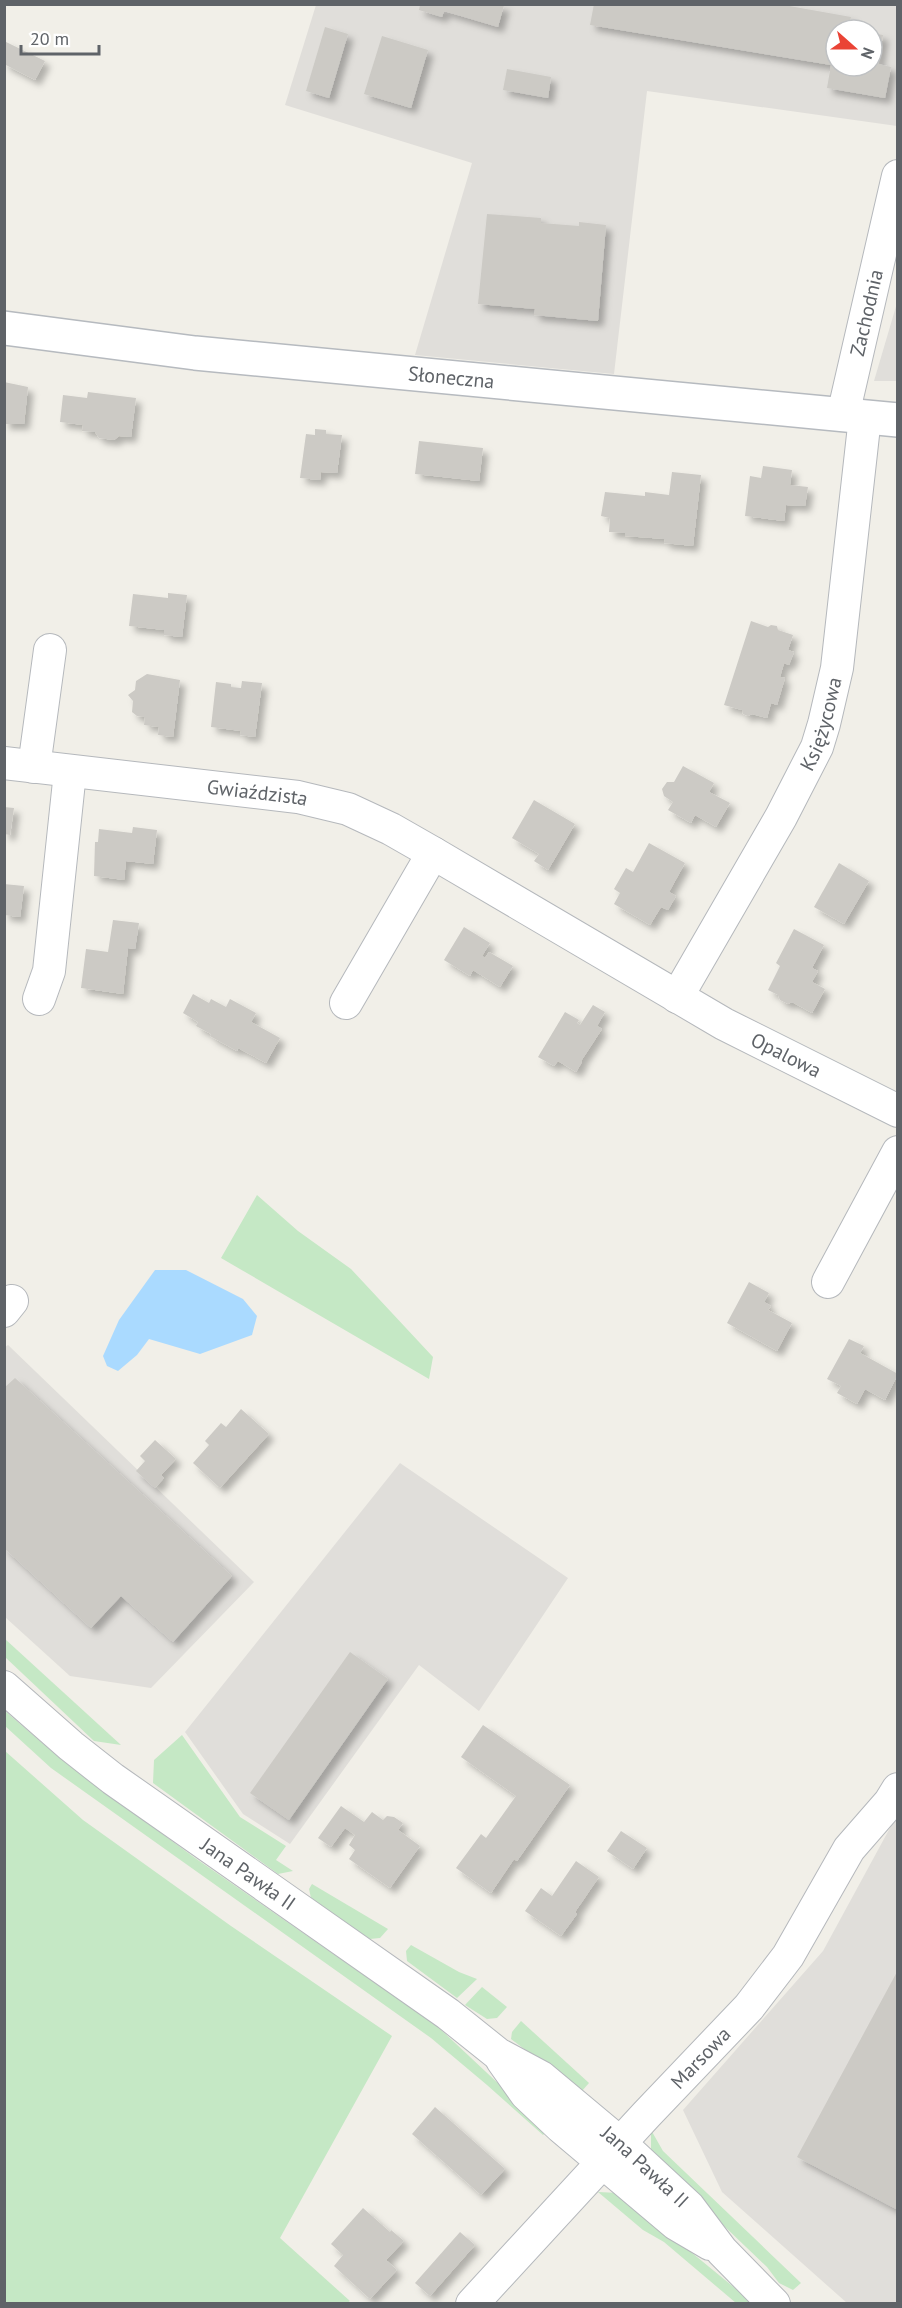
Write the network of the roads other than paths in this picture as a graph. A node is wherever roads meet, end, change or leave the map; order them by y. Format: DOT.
graph roads {
  1 [pos="897,176"];
  2 [pos="4,328"];
  3 [pos="854,416"];
  4 [pos="897,420"];
  5 [pos="50,650"];
  6 [pos="19,765"];
  7 [pos="70,772"];
  8 [pos="433,853"];
  9 [pos="677,997"];
  10 [pos="39,999"];
  11 [pos="346,1002"];
  12 [pos="897,1111"];
  13 [pos="897,1152"];
  14 [pos="828,1282"];
  15 [pos="4,1687"];
  16 [pos="897,1790"];
  17 [pos="611,2153"];
  18 [pos="472,2304"];
  19 [pos="774,2304"];
  1 -- 3 [label="street, Zachodnia"];
  2 -- 3 [label="street, Słoneczna"];
  3 -- 4 [label="street, Słoneczna"];
  3 -- 9 [label="street, Księżycowa"];
  5 -- 6 [label="street, Gwiaździsta"];
  6 -- 7 [label="street, Gwiaździsta"];
  7 -- 8 [label="street, Gwiaździsta"];
  7 -- 10 [label="street"];
  8 -- 9 [label="street, Gwiaździsta"];
  8 -- 11 [label="street"];
  9 -- 12 [label="street, Opalowa"];
  13 -- 14 [label="street"];
  15 -- 17 [label="street, Jana Pawła II"];
  16 -- 17 [label="street, Marsowa"];
  17 -- 18 [label="street, Marsowa"];
  17 -- 19 [label="street, Jana Pawła II"];
}
